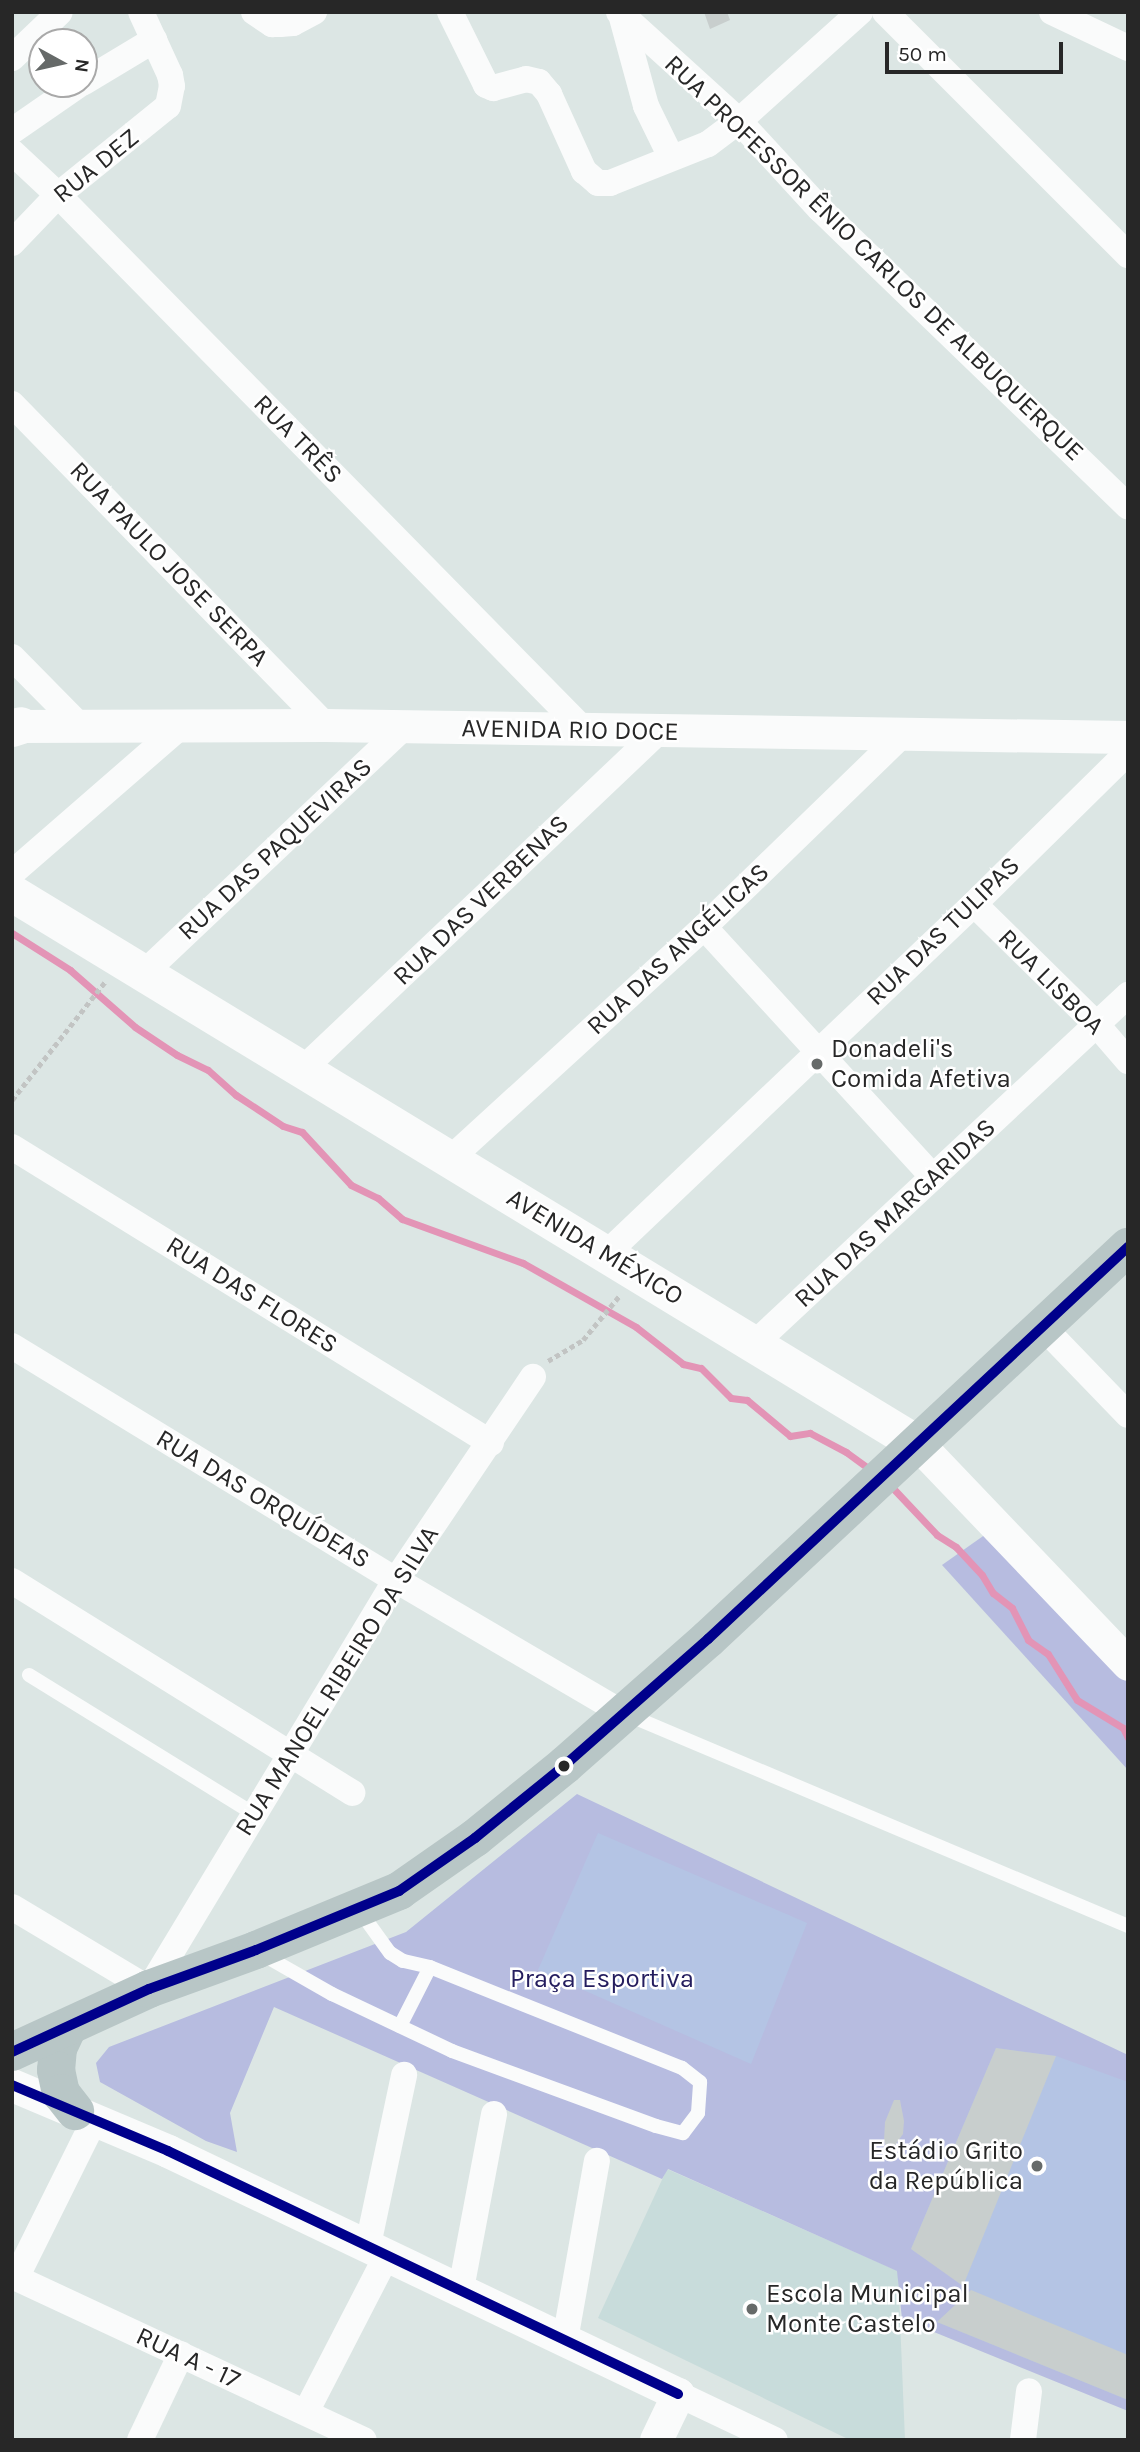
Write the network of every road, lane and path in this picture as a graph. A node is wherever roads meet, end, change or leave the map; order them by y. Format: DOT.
graph roads {
  1 [pos="60,12"];
  2 [pos="141,12"];
  3 [pos="314,12"];
  4 [pos="450,12"];
  5 [pos="885,12"];
  6 [pos="1052,12"];
  7 [pos="620,13"];
  8 [pos="855,14"];
  9 [pos="256,15"];
  10 [pos="154,40"];
  11 [pos="1128,48"];
  12 [pos="12,58"];
  13 [pos="98,73"];
  14 [pos="60,98"];
  15 [pos="738,121"];
  16 [pos="12,131"];
  17 [pos="12,152"];
  18 [pos="671,158"];
  19 [pos="58,195"];
  20 [pos="12,243"];
  21 [pos="1128,255"];
  22 [pos="12,404"];
  23 [pos="1128,506"];
  24 [pos="12,657"];
  25 [pos="78,724"];
  26 [pos="181,725"];
  27 [pos="325,725"];
  28 [pos="15,726"];
  29 [pos="404,726"];
  30 [pos="582,728"];
  31 [pos="658,732"];
  32 [pos="902,735"];
  33 [pos="1128,737"];
  34 [pos="1128,752"];
  35 [pos="12,873"];
  36 [pos="12,893"];
  37 [pos="974,904"];
  38 [pos="704,927"];
  39 [pos="134,966"];
  40 [pos="1128,995"];
  41 [pos="1097,1025"];
  42 [pos="819,1050"];
  43 [pos="1128,1061"];
  44 [pos="303,1069"];
  45 [pos="12,1100"];
  46 [pos="12,1147"];
  47 [pos="450,1159"];
  48 [pos="933,1177"];
  49 [pos="1128,1247"];
  50 [pos="606,1254"];
  51 [pos="612,1303"];
  52 [pos="1043,1327"];
  53 [pos="754,1344"];
  54 [pos="12,1346"];
  55 [pos="533,1377"];
  56 [pos="1128,1415"];
  57 [pos="491,1443"];
  58 [pos="907,1454"];
  59 [pos="396,1580"];
  60 [pos="12,1581"];
  61 [pos="1128,1664"];
  62 [pos="29,1675"];
  63 [pos="624,1714"];
  64 [pos="289,1755"];
  65 [pos="352,1793"];
  66 [pos="254,1814"];
  67 [pos="12,1907"];
  68 [pos="358,1909"];
  69 [pos="1128,1926"];
  70 [pos="256,1950"];
  71 [pos="430,1967"];
  72 [pos="149,1989"];
  73 [pos="400,2026"];
  74 [pos="68,2027"];
  75 [pos="12,2052"];
  76 [pos="404,2074"];
  77 [pos="12,2085"];
  78 [pos="494,2114"];
  79 [pos="84,2116"];
  80 [pos="597,2161"];
  81 [pos="378,2249"];
  82 [pos="14,2277"];
  83 [pos="461,2289"];
  84 [pos="565,2340"];
  85 [pos="181,2354"];
  86 [pos="1029,2391"];
  87 [pos="678,2395"];
  88 [pos="306,2412"];
  89 [pos="140,2440"];
  90 [pos="364,2440"];
  91 [pos="656,2440"];
  92 [pos="775,2440"];
  93 [pos="1023,2440"];
  1 -- 12 [label="street"];
  2 -- 10 [label="street"];
  3 -- 9 [label="street"];
  4 -- 18 [label="street"];
  5 -- 21 [label="street"];
  6 -- 11 [label="street"];
  7 -- 15 [label="street, RUA PROFESSOR ÊNIO CARLOS DE ALBUQUERQUE"];
  7 -- 18 [label="street"];
  8 -- 15 [label="street"];
  10 -- 13 [label="street"];
  10 -- 19 [label="street, RUA DEZ"];
  14 -- 16 [label="street"];
  15 -- 18 [label="street"];
  15 -- 23 [label="street, RUA PROFESSOR ÊNIO CARLOS DE ALBUQUERQUE"];
  17 -- 19 [label="street, RUA TRÊS"];
  19 -- 20 [label="street, RUA DEZ"];
  19 -- 30 [label="street, RUA TRÊS"];
  22 -- 27 [label="street, RUA PAULO JOSE SERPA"];
  24 -- 25 [label="street"];
  25 -- 26 [label="street, AVENIDA RIO DOCE"];
  25 -- 28 [label="street, AVENIDA RIO DOCE"];
  26 -- 27 [label="street, AVENIDA RIO DOCE"];
  26 -- 35 [label="street"];
  27 -- 29 [label="street, AVENIDA RIO DOCE"];
  29 -- 30 [label="street, AVENIDA RIO DOCE"];
  29 -- 39 [label="street, RUA DAS PAQUEVIRAS"];
  30 -- 31 [label="street, AVENIDA RIO DOCE"];
  31 -- 32 [label="street, AVENIDA RIO DOCE"];
  31 -- 44 [label="street, RUA DAS VERBENAS"];
  32 -- 33 [label="street, AVENIDA RIO DOCE"];
  32 -- 38 [label="street, RUA DAS ANGÉLICAS"];
  34 -- 37 [label="street, RUA DAS TULIPAS"];
  36 -- 39 [label="main road, AVENIDA MÉXICO"];
  37 -- 41 [label="street, RUA LISBOA"];
  37 -- 42 [label="street, RUA DAS TULIPAS"];
  38 -- 42 [label="street"];
  38 -- 47 [label="street, RUA DAS ANGÉLICAS"];
  39 -- 44 [label="main road, AVENIDA MÉXICO"];
  39 -- 45 [label="path"];
  40 -- 41 [label="street, RUA DAS MARGARIDAS"];
  41 -- 43 [label="street, RUA LISBOA"];
  41 -- 48 [label="street, RUA DAS MARGARIDAS"];
  42 -- 48 [label="street"];
  42 -- 50 [label="street, RUA DAS TULIPAS"];
  44 -- 47 [label="main road, AVENIDA MÉXICO"];
  46 -- 57 [label="street, RUA DAS FLORES"];
  47 -- 50 [label="main road, AVENIDA MÉXICO"];
  48 -- 53 [label="street, RUA DAS MARGARIDAS"];
  49 -- 52 [label="main road"];
  50 -- 53 [label="main road, AVENIDA MÉXICO"];
  51 -- 55 [label="path"];
  52 -- 56 [label="street"];
  52 -- 58 [label="main road"];
  53 -- 58 [label="main road, AVENIDA MÉXICO"];
  54 -- 59 [label="street, RUA DAS ORQUÍDEAS"];
  55 -- 57 [label="street, RUA MANOEL RIBEIRO DA SILVA"];
  57 -- 59 [label="street, RUA MANOEL RIBEIRO DA SILVA"];
  58 -- 61 [label="street, AVENIDA MÉXICO"];
  58 -- 63 [label="main road"];
  59 -- 63 [label="street, RUA DAS ORQUÍDEAS"];
  59 -- 64 [label="street, RUA MANOEL RIBEIRO DA SILVA"];
  60 -- 64 [label="street"];
  62 -- 66 [label="lane"];
  63 -- 68 [label="main road"];
  63 -- 69 [label="lane"];
  64 -- 65 [label="street"];
  64 -- 66 [label="street, RUA MANOEL RIBEIRO DA SILVA"];
  66 -- 72 [label="street, RUA MANOEL RIBEIRO DA SILVA"];
  67 -- 72 [label="street"];
  68 -- 70 [label="main road"];
  68 -- 71 [label="lane"];
  70 -- 72 [label="main road"];
  70 -- 73 [label="lane"];
  71 -- 73 [label="lane"];
  71 -- 73 [label="lane"];
  72 -- 74 [label="main road"];
  74 -- 75 [label="main road"];
  74 -- 79 [label="main road"];
  76 -- 81 [label="street"];
  77 -- 79 [label="street"];
  78 -- 83 [label="street"];
  79 -- 81 [label="street"];
  79 -- 82 [label="street"];
  80 -- 84 [label="street"];
  81 -- 83 [label="street"];
  81 -- 88 [label="street"];
  82 -- 85 [label="street, RUA A - 17"];
  83 -- 84 [label="street"];
  84 -- 87 [label="street"];
  85 -- 88 [label="street, RUA A - 17"];
  85 -- 89 [label="street"];
  86 -- 93 [label="street"];
  87 -- 91 [label="street"];
  87 -- 92 [label="street"];
  88 -- 90 [label="street, RUA A - 17"];
}
